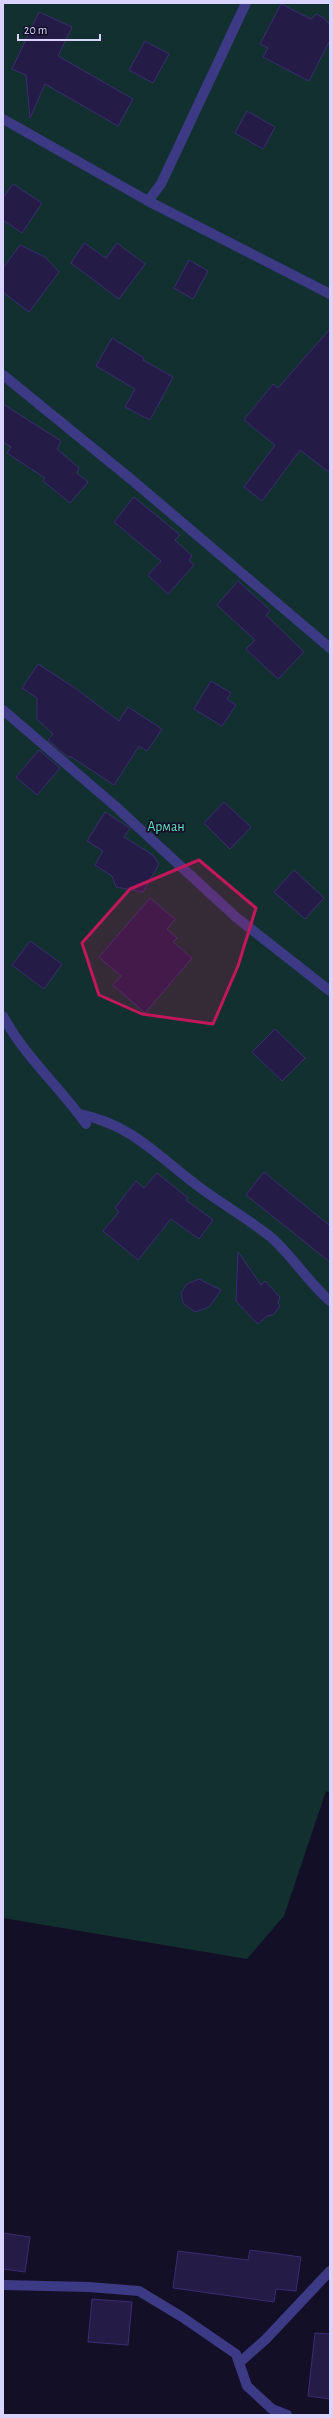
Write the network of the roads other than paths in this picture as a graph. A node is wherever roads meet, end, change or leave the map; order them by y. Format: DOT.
graph roads {
  1 [pos="246,3"];
  2 [pos="3,119"];
  3 [pos="148,201"];
  4 [pos="330,294"];
  5 [pos="3,375"];
  6 [pos="330,648"];
  7 [pos="3,710"];
  8 [pos="330,991"];
  9 [pos="3,1016"];
  10 [pos="79,1114"];
  11 [pos="86,1124"];
  12 [pos="330,1301"];
  13 [pos="330,2271"];
  14 [pos="3,2285"];
  15 [pos="239,2363"];
  16 [pos="285,2415"];
  1 -- 3 [label="street"];
  2 -- 3 [label="street"];
  3 -- 4 [label="street"];
  5 -- 6 [label="street"];
  7 -- 8 [label="street"];
  9 -- 10 [label="street"];
  10 -- 11 [label="street"];
  10 -- 12 [label="street"];
  13 -- 15 [label="street"];
  14 -- 15 [label="street"];
  15 -- 16 [label="street"];
}
